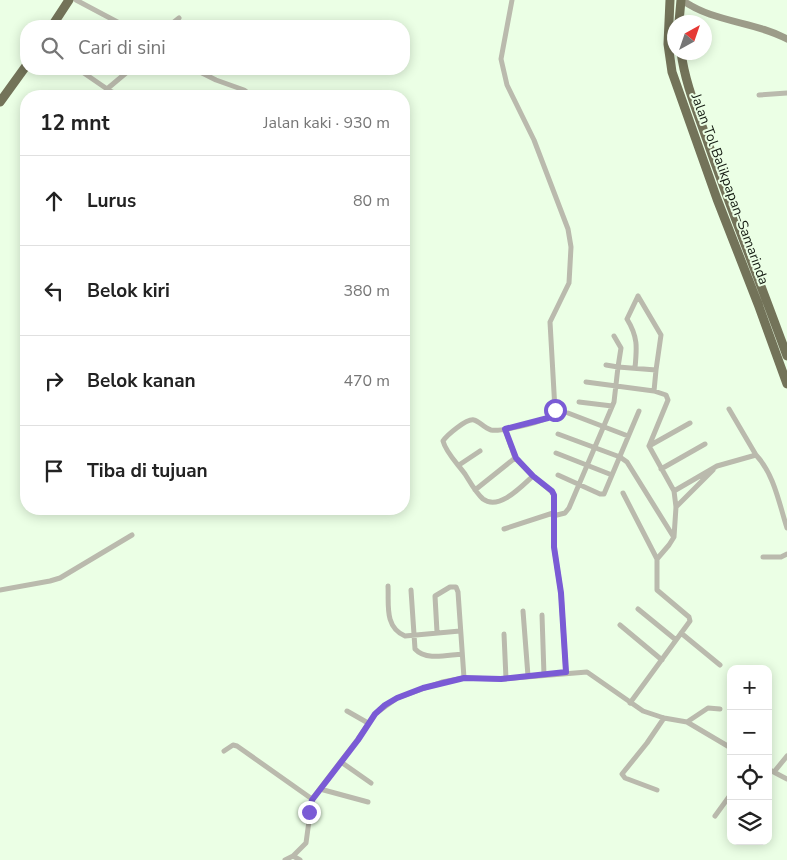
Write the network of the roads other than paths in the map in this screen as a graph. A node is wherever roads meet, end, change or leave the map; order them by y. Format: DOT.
graph roads {
  1 [pos="69,0"];
  2 [pos="76,0"];
  3 [pos="512,0"];
  4 [pos="670,0"];
  5 [pos="681,0"];
  6 [pos="680,15"];
  7 [pos="179,18"];
  8 [pos="56,20"];
  9 [pos="114,20"];
  10 [pos="176,20"];
  11 [pos="787,40"];
  12 [pos="683,60"];
  13 [pos="20,74"];
  14 [pos="86,75"];
  15 [pos="124,75"];
  16 [pos="206,75"];
  17 [pos="106,89"];
  18 [pos="244,90"];
  19 [pos="787,93"];
  20 [pos="759,95"];
  21 [pos="0,102"];
  22 [pos="614,336"];
  23 [pos="787,356"];
  24 [pos="606,365"];
  25 [pos="618,367"];
  26 [pos="635,368"];
  27 [pos="656,370"];
  28 [pos="586,382"];
  29 [pos="787,384"];
  30 [pos="616,387"];
  31 [pos="654,391"];
  32 [pos="579,402"];
  33 [pos="612,406"];
  34 [pos="729,409"];
  35 [pos="639,411"];
  36 [pos="568,413"];
  37 [pos="690,423"];
  38 [pos="603,426"];
  39 [pos="505,429"];
  40 [pos="558,434"];
  41 [pos="628,436"];
  42 [pos="705,444"];
  43 [pos="649,446"];
  44 [pos="594,447"];
  45 [pos="480,451"];
  46 [pos="556,453"];
  47 [pos="756,455"];
  48 [pos="620,457"];
  49 [pos="516,458"];
  50 [pos="459,465"];
  51 [pos="586,466"];
  52 [pos="717,466"];
  53 [pos="661,469"];
  54 [pos="558,475"];
  55 [pos="612,475"];
  56 [pos="533,476"];
  57 [pos="579,485"];
  58 [pos="475,490"];
  59 [pos="674,491"];
  60 [pos="623,493"];
  61 [pos="676,508"];
  62 [pos="553,514"];
  63 [pos="787,528"];
  64 [pos="504,529"];
  65 [pos="132,535"];
  66 [pos="674,537"];
  67 [pos="787,554"];
  68 [pos="763,557"];
  69 [pos="658,559"];
  70 [pos="388,586"];
  71 [pos="0,590"];
  72 [pos="411,590"];
  73 [pos="638,609"];
  74 [pos="523,611"];
  75 [pos="542,615"];
  76 [pos="620,625"];
  77 [pos="460,631"];
  78 [pos="437,632"];
  79 [pos="681,633"];
  80 [pos="504,634"];
  81 [pos="414,635"];
  82 [pos="676,640"];
  83 [pos="462,654"];
  84 [pos="662,660"];
  85 [pos="720,665"];
  86 [pos="566,672"];
  87 [pos="544,675"];
  88 [pos="528,676"];
  89 [pos="464,678"];
  90 [pos="506,679"];
  91 [pos="630,702"];
  92 [pos="720,709"];
  93 [pos="348,711"];
  94 [pos="664,718"];
  95 [pos="687,722"];
  96 [pos="368,723"];
  97 [pos="727,746"];
  98 [pos="224,751"];
  99 [pos="787,756"];
  100 [pos="341,762"];
  101 [pos="772,770"];
  102 [pos="772,772"];
  103 [pos="787,780"];
  104 [pos="370,783"];
  105 [pos="320,789"];
  106 [pos="657,790"];
  107 [pos="312,800"];
  108 [pos="727,800"];
  109 [pos="368,802"];
  110 [pos="715,816"];
  111 [pos="294,856"];
  112 [pos="285,860"];
  113 [pos="300,860"];
  1 -- 8 [label="highway"];
  2 -- 9 [label="street"];
  3 -- 39 [label="street"];
  4 -- 29 [label="highway, Jalan Tol Balikpapan–Samarinda"];
  5 -- 6 [label="highway"];
  5 -- 11 [label="street"];
  7 -- 10 [label="street"];
  12 -- 23 [label="highway, Jalan Tol Balikpapan–Samarinda"];
  13 -- 21 [label="highway"];
  14 -- 17 [label="street"];
  15 -- 17 [label="street"];
  16 -- 18 [label="street"];
  19 -- 20 [label="street"];
  22 -- 25 [label="street"];
  24 -- 25 [label="street"];
  25 -- 26 [label="street"];
  25 -- 30 [label="street"];
  26 -- 27 [label="street"];
  26 -- 27 [label="street"];
  27 -- 31 [label="street"];
  28 -- 30 [label="street"];
  30 -- 31 [label="street"];
  30 -- 33 [label="street"];
  31 -- 43 [label="street"];
  32 -- 33 [label="street"];
  33 -- 38 [label="street"];
  34 -- 47 [label="street"];
  35 -- 41 [label="street"];
  36 -- 38 [label="street"];
  37 -- 43 [label="street"];
  38 -- 41 [label="street"];
  38 -- 44 [label="street"];
  39 -- 49 [label="street"];
  39 -- 50 [label="street"];
  40 -- 44 [label="street"];
  41 -- 48 [label="street"];
  42 -- 53 [label="street"];
  43 -- 53 [label="street"];
  44 -- 48 [label="street"];
  44 -- 51 [label="street"];
  45 -- 50 [label="street"];
  46 -- 51 [label="street"];
  47 -- 52 [label="street"];
  47 -- 63 [label="street"];
  48 -- 55 [label="street"];
  48 -- 66 [label="street"];
  49 -- 56 [label="street"];
  49 -- 58 [label="street"];
  50 -- 58 [label="street"];
  51 -- 55 [label="street"];
  51 -- 57 [label="street"];
  52 -- 59 [label="street"];
  52 -- 61 [label="street"];
  53 -- 59 [label="street"];
  54 -- 57 [label="street"];
  55 -- 57 [label="street"];
  56 -- 58 [label="street"];
  56 -- 62 [label="street"];
  57 -- 62 [label="street"];
  59 -- 61 [label="street"];
  60 -- 69 [label="street"];
  61 -- 66 [label="street"];
  62 -- 64 [label="street"];
  62 -- 86 [label="street"];
  65 -- 71 [label="street"];
  66 -- 69 [label="street"];
  67 -- 68 [label="street"];
  69 -- 79 [label="street"];
  70 -- 81 [label="street"];
  72 -- 81 [label="street"];
  73 -- 82 [label="street"];
  74 -- 88 [label="street"];
  75 -- 87 [label="street"];
  76 -- 84 [label="street"];
  77 -- 78 [label="street"];
  77 -- 78 [label="street"];
  77 -- 83 [label="street"];
  78 -- 81 [label="street"];
  79 -- 82 [label="street"];
  79 -- 85 [label="street"];
  80 -- 90 [label="street"];
  81 -- 83 [label="street"];
  82 -- 84 [label="street"];
  83 -- 89 [label="street"];
  84 -- 91 [label="street"];
  86 -- 87 [label="street"];
  86 -- 91 [label="street"];
  87 -- 88 [label="street"];
  88 -- 90 [label="street"];
  89 -- 90 [label="street"];
  89 -- 96 [label="street"];
  91 -- 94 [label="street"];
  92 -- 95 [label="street"];
  93 -- 96 [label="street"];
  94 -- 95 [label="street"];
  94 -- 106 [label="street"];
  95 -- 97 [label="street"];
  96 -- 100 [label="street"];
  98 -- 107 [label="street"];
  99 -- 101 [label="street"];
  100 -- 104 [label="street"];
  100 -- 105 [label="street"];
  102 -- 103 [label="street"];
  105 -- 107 [label="street"];
  105 -- 109 [label="street"];
  107 -- 111 [label="street"];
  108 -- 110 [label="street"];
  111 -- 112 [label="street"];
  111 -- 113 [label="street"];
}
